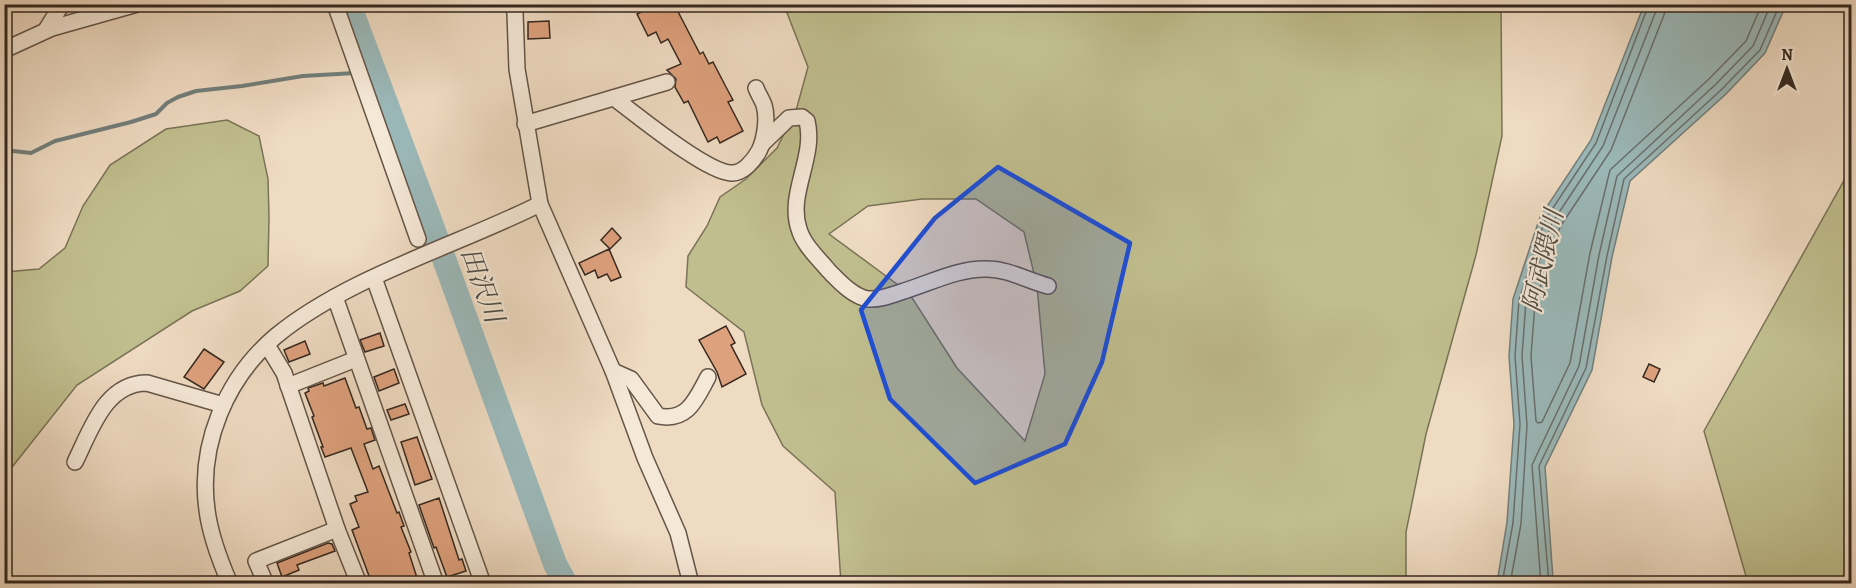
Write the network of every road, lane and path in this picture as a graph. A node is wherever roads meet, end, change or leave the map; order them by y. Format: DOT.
graph roads {
  1 [pos="62,4"];
  2 [pos="137,4"];
  3 [pos="334,4"];
  4 [pos="513,4"];
  5 [pos="46,30"];
  6 [pos="4,50"];
  7 [pos="667,82"];
  8 [pos="756,88"];
  9 [pos="614,98"];
  10 [pos="525,124"];
  11 [pos="763,142"];
  12 [pos="540,204"];
  13 [pos="418,239"];
  14 [pos="374,278"];
  15 [pos="1048,286"];
  16 [pos="335,297"];
  17 [pos="267,345"];
  18 [pos="356,359"];
  19 [pos="614,371"];
  20 [pos="708,377"];
  21 [pos="288,386"];
  22 [pos="223,405"];
  23 [pos="75,462"];
  24 [pos="337,529"];
  25 [pos="230,584"];
  26 [pos="266,584"];
  27 [pos="359,584"];
  28 [pos="436,584"];
  29 [pos="483,584"];
  30 [pos="691,584"];
  1 -- 5 [label="street"];
  2 -- 5 [label="street"];
  3 -- 13 [label="street"];
  4 -- 10 [label="street"];
  5 -- 6 [label="street"];
  7 -- 9 [label="street"];
  8 -- 11 [label="street"];
  9 -- 10 [label="street"];
  9 -- 11 [label="street"];
  10 -- 12 [label="street"];
  11 -- 15 [label="street"];
  12 -- 14 [label="street"];
  12 -- 19 [label="street"];
  14 -- 16 [label="street"];
  14 -- 29 [label="street"];
  16 -- 17 [label="street"];
  16 -- 18 [label="street"];
  17 -- 21 [label="street"];
  17 -- 22 [label="street"];
  18 -- 21 [label="street"];
  18 -- 28 [label="street"];
  19 -- 20 [label="street"];
  19 -- 30 [label="street"];
  21 -- 24 [label="street"];
  22 -- 23 [label="street"];
  22 -- 25 [label="street"];
  24 -- 26 [label="street"];
  24 -- 27 [label="street"];
}
